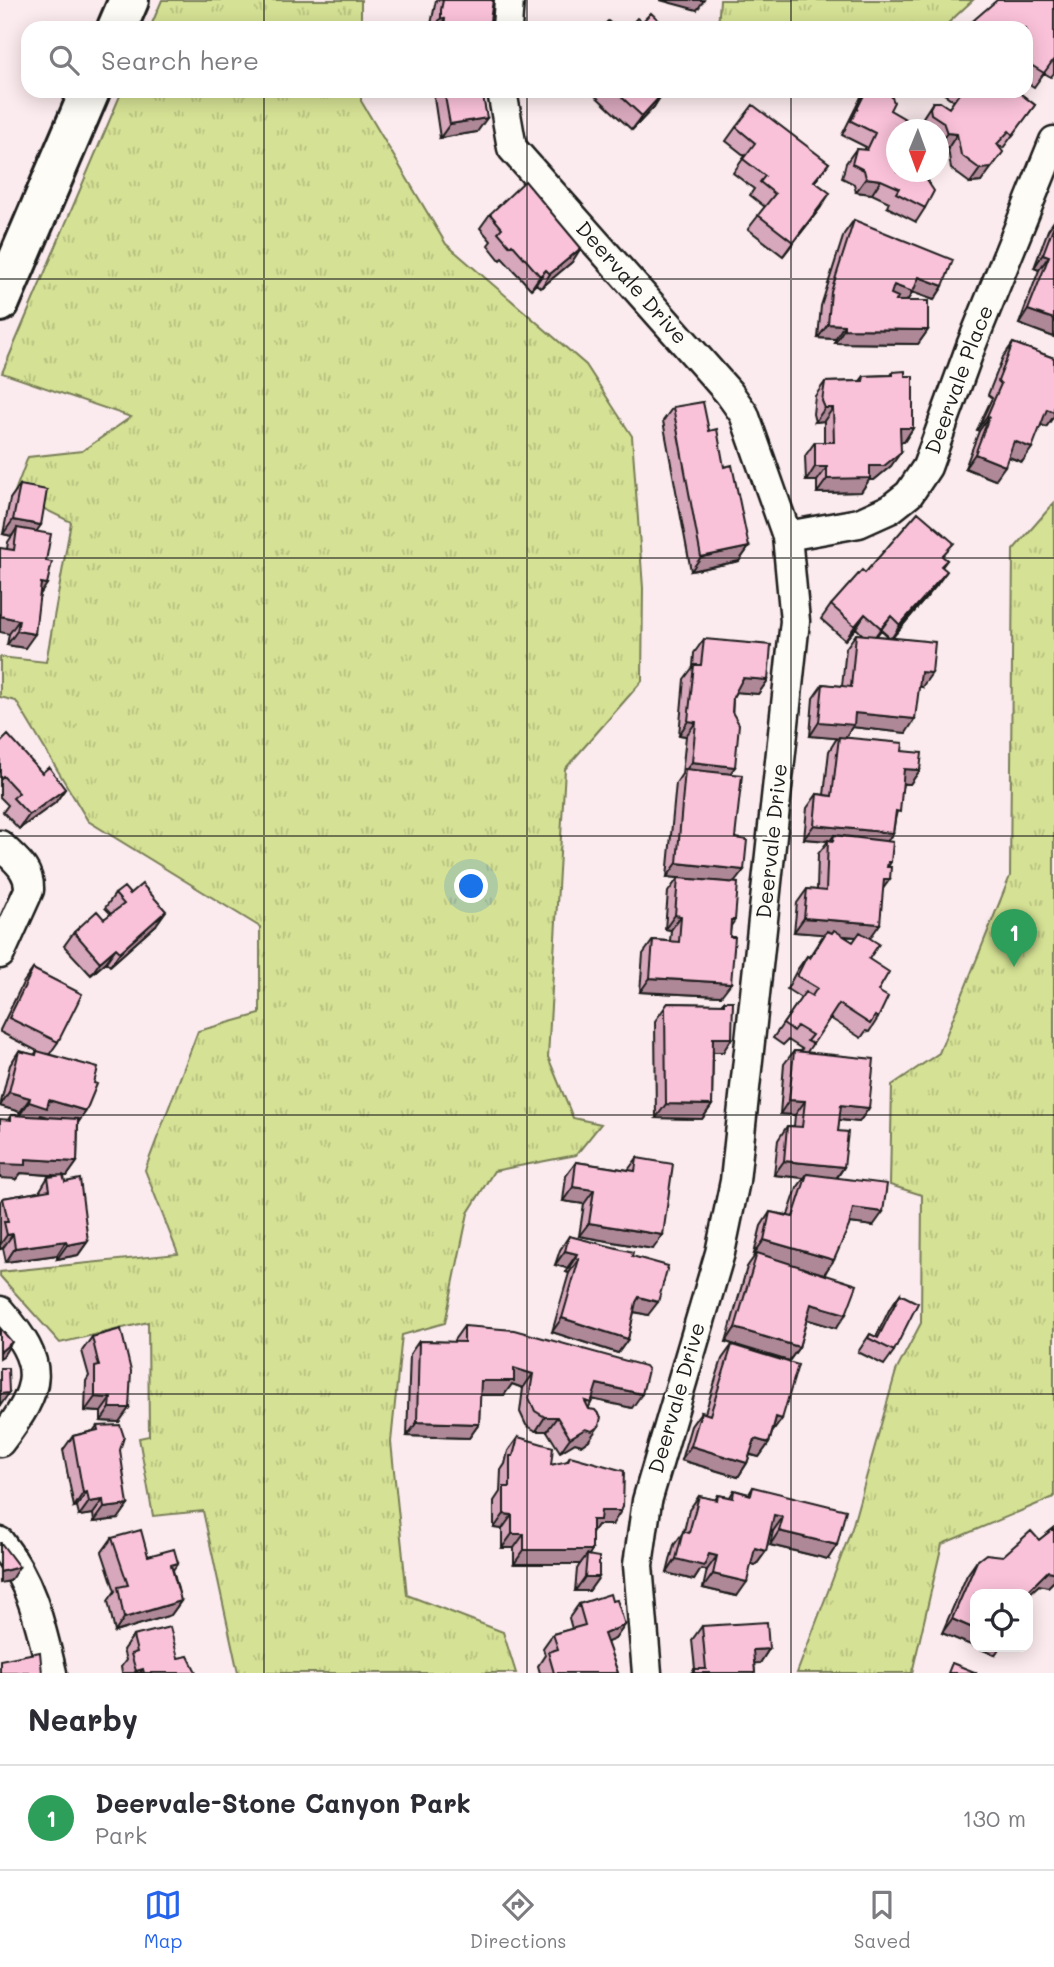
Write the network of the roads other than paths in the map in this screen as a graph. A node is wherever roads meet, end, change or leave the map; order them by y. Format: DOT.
graph roads {
  1 [pos="129,0"];
  2 [pos="509,0"];
  3 [pos="120,21"];
  4 [pos="508,21"];
  5 [pos="87,98"];
  6 [pos="503,98"];
  7 [pos="1054,141"];
  8 [pos="0,302"];
  9 [pos="787,536"];
  10 [pos="0,845"];
  11 [pos="0,954"];
  12 [pos="0,1311"];
  13 [pos="0,1441"];
  14 [pos="0,1542"];
  15 [pos="52,1673"];
  16 [pos="648,1673"];
  1 -- 3 [label="main road"];
  2 -- 4 [label="street"];
  5 -- 8 [label="main road"];
  6 -- 9 [label="street, Deervale Drive"];
  7 -- 9 [label="street, Deervale Place"];
  9 -- 16 [label="street, Deervale Drive"];
  10 -- 11 [label="street"];
  12 -- 13 [label="street"];
  14 -- 15 [label="street"];
}
